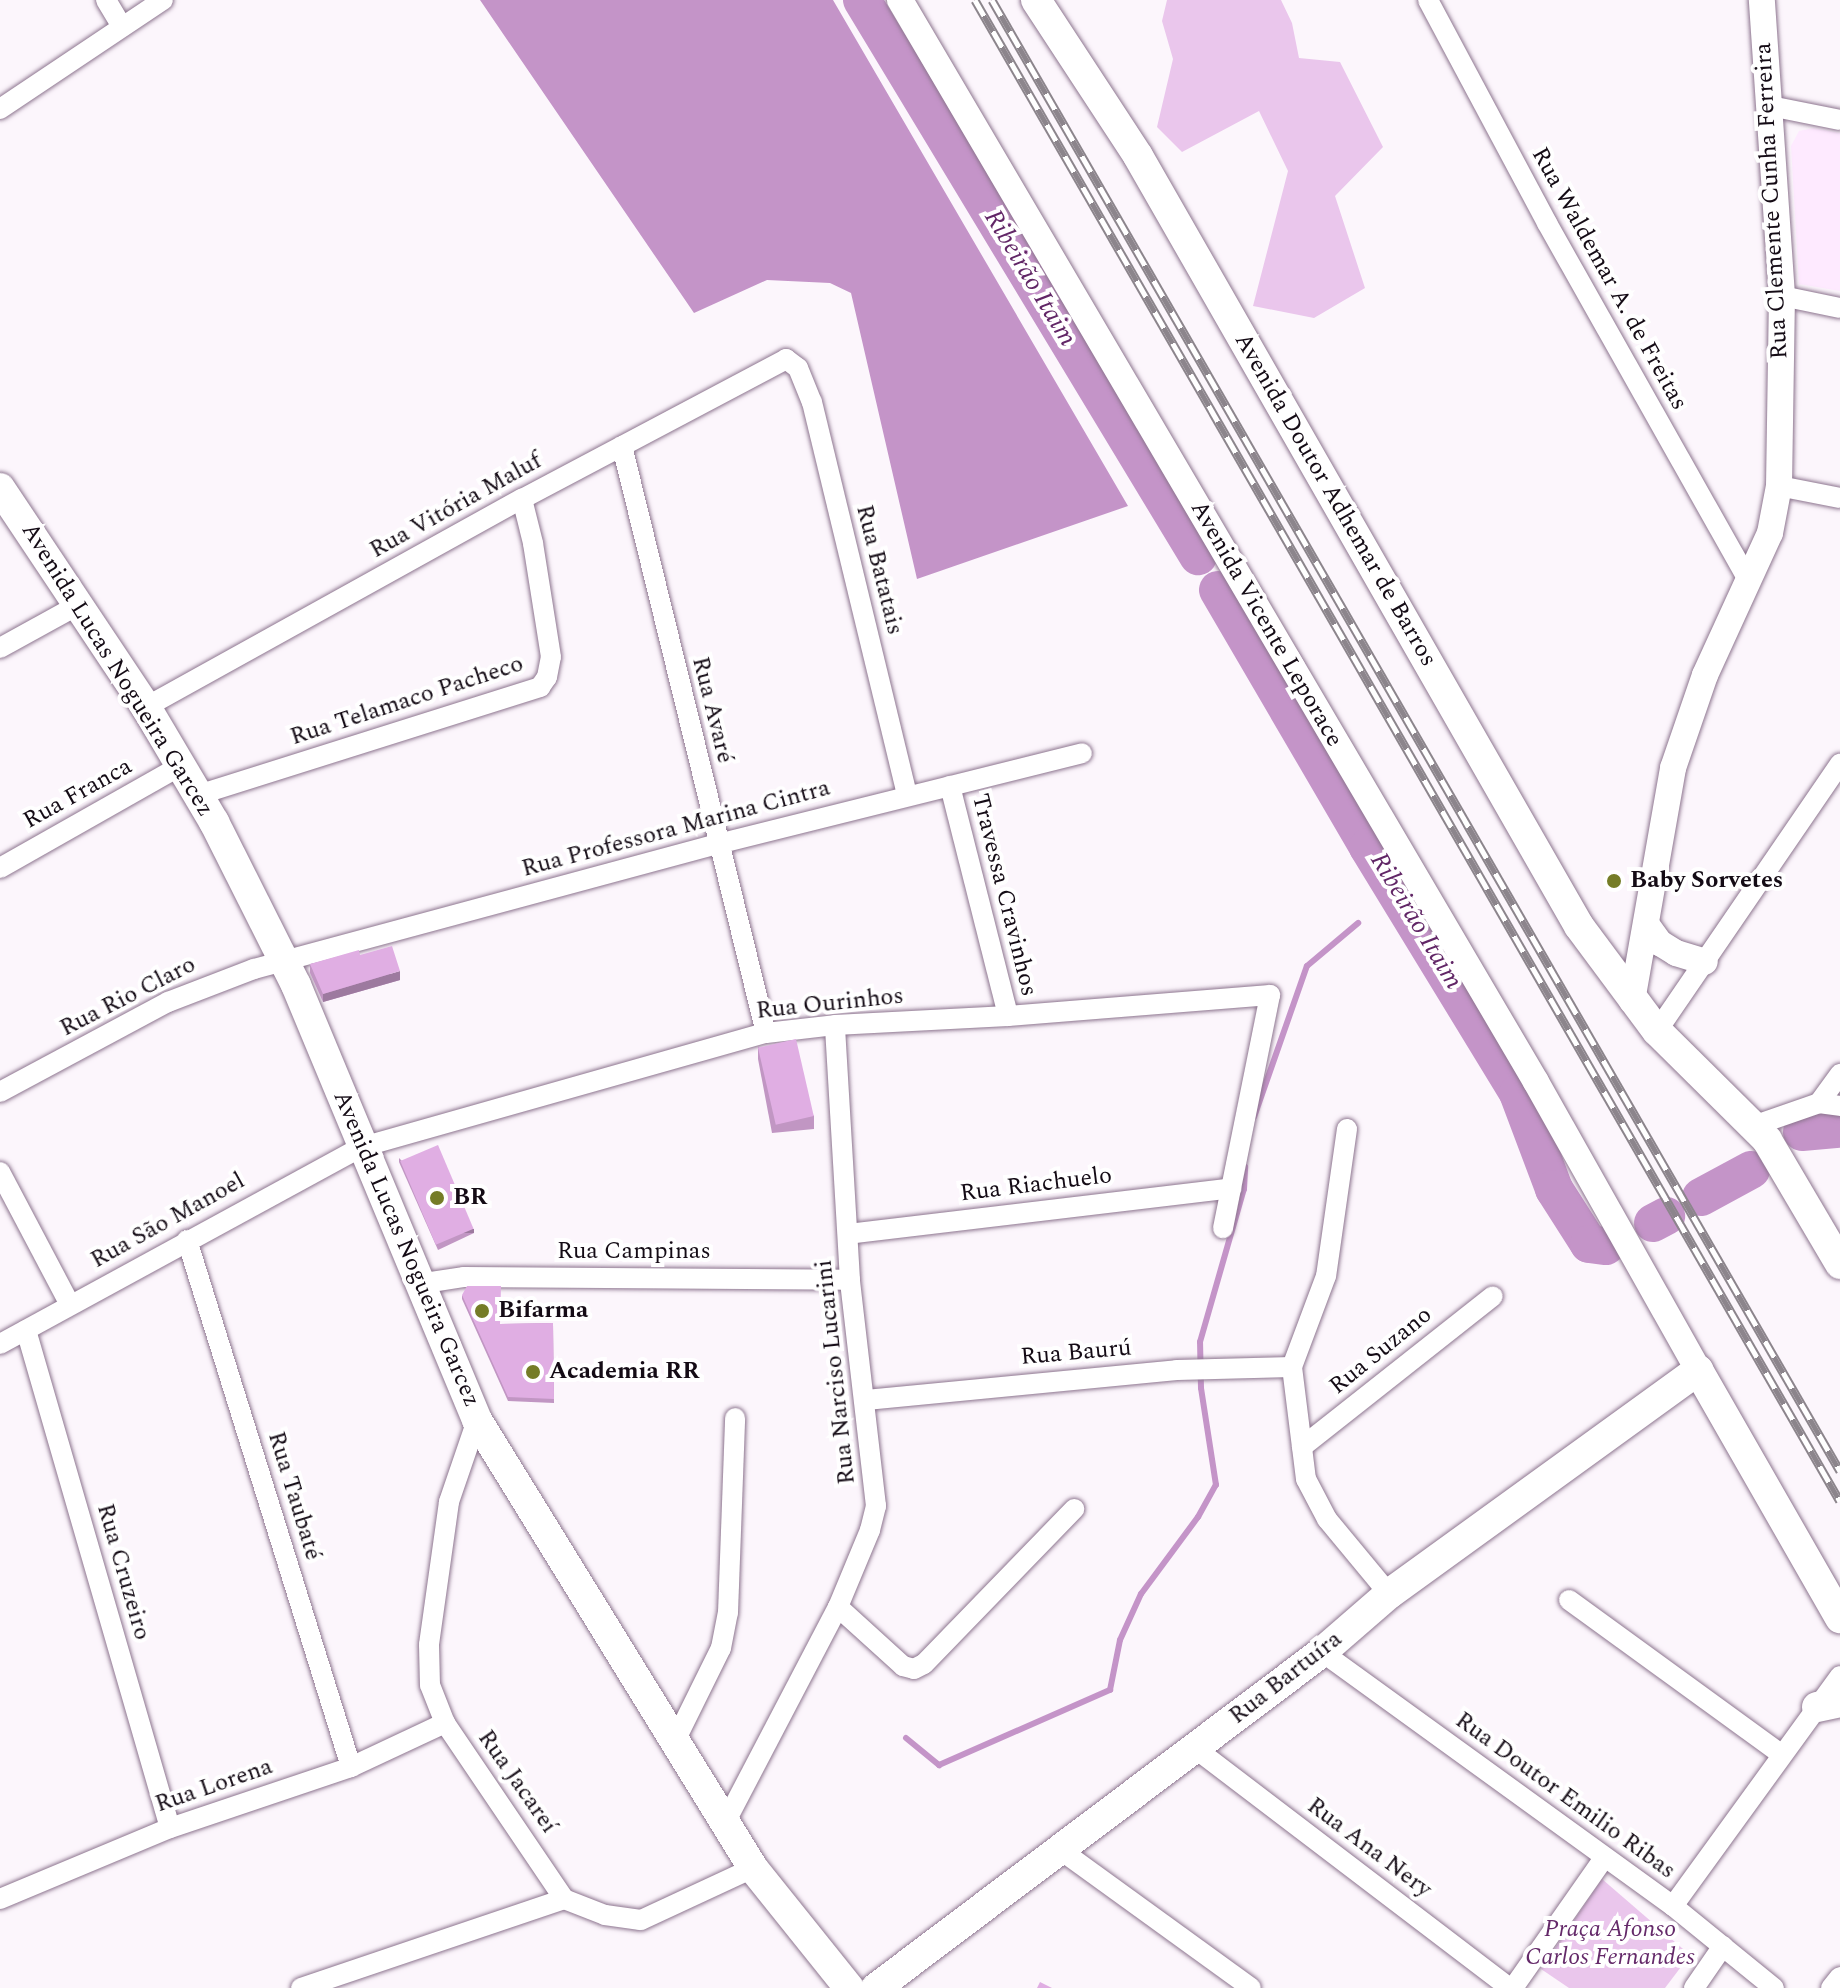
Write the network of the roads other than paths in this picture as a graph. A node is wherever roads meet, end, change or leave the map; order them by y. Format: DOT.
graph roads {
  1 [pos="106,0"];
  2 [pos="163,0"];
  3 [pos="900,0"];
  4 [pos="1036,0"];
  5 [pos="1428,0"];
  6 [pos="1762,0"];
  7 [pos="122,27"];
  8 [pos="1770,106"];
  9 [pos="0,109"];
  10 [pos="1840,120"];
  11 [pos="1782,296"];
  12 [pos="1840,308"];
  13 [pos="793,361"];
  14 [pos="622,446"];
  15 [pos="1779,486"];
  16 [pos="0,488"];
  17 [pos="1840,498"];
  18 [pos="522,499"];
  19 [pos="1749,581"];
  20 [pos="78,605"];
  21 [pos="0,648"];
  22 [pos="146,707"];
  23 [pos="1082,753"];
  24 [pos="1840,764"];
  25 [pos="182,765"];
  26 [pos="950,786"];
  27 [pos="198,795"];
  28 [pos="907,795"];
  29 [pos="718,844"];
  30 [pos="0,868"];
  31 [pos="1646,924"];
  32 [pos="285,961"];
  33 [pos="1705,962"];
  34 [pos="1632,1001"];
  35 [pos="1008,1016"];
  36 [pos="835,1025"];
  37 [pos="1657,1031"];
  38 [pos="766,1033"];
  39 [pos="1840,1074"];
  40 [pos="0,1092"];
  41 [pos="1830,1104"];
  42 [pos="1347,1129"];
  43 [pos="1762,1132"];
  44 [pos="362,1147"];
  45 [pos="0,1172"];
  46 [pos="1231,1188"];
  47 [pos="1223,1228"];
  48 [pos="848,1234"];
  49 [pos="187,1240"];
  50 [pos="1840,1264"];
  51 [pos="850,1280"];
  52 [pos="418,1284"];
  53 [pos="1493,1296"];
  54 [pos="70,1305"];
  55 [pos="26,1330"];
  56 [pos="0,1344"];
  57 [pos="1292,1367"];
  58 [pos="1698,1370"];
  59 [pos="866,1400"];
  60 [pos="735,1418"];
  61 [pos="477,1420"];
  62 [pos="1302,1447"];
  63 [pos="1074,1509"];
  64 [pos="1389,1594"];
  65 [pos="1569,1600"];
  66 [pos="838,1607"];
  67 [pos="1840,1618"];
  68 [pos="1322,1652"];
  69 [pos="1840,1676"];
  70 [pos="1829,1705"];
  71 [pos="445,1723"];
  72 [pos="675,1741"];
  73 [pos="1196,1749"];
  74 [pos="1782,1755"];
  75 [pos="351,1767"];
  76 [pos="725,1823"];
  77 [pos="170,1828"];
  78 [pos="1062,1851"];
  79 [pos="1604,1858"];
  80 [pos="753,1868"];
  81 [pos="0,1899"];
  82 [pos="564,1899"];
  83 [pos="1673,1906"];
  84 [pos="1723,1946"];
  85 [pos="1840,1977"];
  86 [pos="301,1988"];
  87 [pos="849,1988"];
  88 [pos="876,1988"];
  89 [pos="1251,1988"];
  90 [pos="1511,1988"];
  91 [pos="1694,1988"];
  92 [pos="1774,1988"];
  93 [pos="1831,1988"];
  1 -- 7 [label="street"];
  2 -- 7 [label="street"];
  3 -- 58 [label="street, Avenida Vicente Leporace"];
  4 -- 34 [label="main road, Avenida Doutor Adhemar de Barros"];
  5 -- 19 [label="street, Rua Waldemar A. de Freitas"];
  6 -- 8 [label="street, Rua Clemente Cunha Ferreira"];
  7 -- 9 [label="street"];
  8 -- 10 [label="street"];
  8 -- 11 [label="street, Rua Clemente Cunha Ferreira"];
  11 -- 12 [label="street"];
  11 -- 15 [label="street, Rua Clemente Cunha Ferreira"];
  13 -- 14 [label="street, Rua Vitória Maluf"];
  13 -- 28 [label="street, Rua Batatais"];
  14 -- 18 [label="street, Rua Vitória Maluf"];
  14 -- 29 [label="street, Rua Avaré"];
  15 -- 17 [label="street"];
  15 -- 19 [label="street, Rua Clemente Cunha Ferreira"];
  16 -- 20 [label="main road, Avenida Lucas Nogueira Garcez"];
  18 -- 22 [label="street, Rua Vitória Maluf"];
  18 -- 27 [label="street, Rua Telamaco Pacheco"];
  19 -- 31 [label="street, Rua Clemente Cunha Ferreira"];
  20 -- 21 [label="street"];
  20 -- 22 [label="main road, Avenida Lucas Nogueira Garcez"];
  22 -- 25 [label="main road, Avenida Lucas Nogueira Garcez"];
  23 -- 26 [label="street, Rua Professora Marina Cintra"];
  24 -- 33 [label="street"];
  25 -- 27 [label="main road, Avenida Lucas Nogueira Garcez"];
  25 -- 30 [label="street, Rua Franca"];
  26 -- 28 [label="street, Rua Professora Marina Cintra"];
  26 -- 35 [label="street, Travessa Cravinhos"];
  27 -- 32 [label="main road, Avenida Lucas Nogueira Garcez"];
  28 -- 29 [label="street, Rua Professora Marina Cintra"];
  29 -- 32 [label="street, Rua Professora Marina Cintra"];
  29 -- 38 [label="street, Rua Avaré"];
  31 -- 33 [label="street"];
  31 -- 34 [label="street, Rua Clemente Cunha Ferreira"];
  32 -- 40 [label="street, Rua Rio Claro"];
  32 -- 44 [label="main road, Avenida Lucas Nogueira Garcez"];
  33 -- 37 [label="street"];
  34 -- 37 [label="main road, Avenida Doutor Adhemar de Barros"];
  35 -- 36 [label="street, Rua Ourinhos"];
  35 -- 46 [label="street, Rua Ourinhos"];
  36 -- 38 [label="street, Rua Ourinhos"];
  36 -- 48 [label="street, Rua Narciso Lucarini"];
  37 -- 43 [label="main road, Avenida Doutor Adhemar de Barros"];
  38 -- 44 [label="street, Rua Ourinhos"];
  39 -- 41 [label="street"];
  41 -- 43 [label="street"];
  42 -- 57 [label="street"];
  43 -- 50 [label="main road, Avenida Doutor Adhemar de Barros"];
  44 -- 49 [label="street, Rua São Manoel"];
  44 -- 52 [label="main road, Avenida Lucas Nogueira Garcez"];
  45 -- 54 [label="street"];
  46 -- 47 [label="street"];
  46 -- 48 [label="street, Rua Riachuelo"];
  48 -- 51 [label="street, Rua Narciso Lucarini"];
  49 -- 54 [label="street, Rua São Manoel"];
  49 -- 75 [label="street, Rua Taubaté"];
  51 -- 52 [label="street, Rua Campinas"];
  51 -- 59 [label="street, Rua Narciso Lucarini"];
  52 -- 61 [label="main road, Avenida Lucas Nogueira Garcez"];
  53 -- 62 [label="street, Rua Suzano"];
  54 -- 55 [label="street, Rua São Manoel"];
  55 -- 56 [label="street, Rua São Manoel"];
  55 -- 77 [label="street, Rua Cruzeiro"];
  57 -- 59 [label="street, Rua Baurú"];
  57 -- 62 [label="street"];
  58 -- 64 [label="main road, Rua Bartuíra"];
  58 -- 67 [label="main road"];
  59 -- 66 [label="street, Rua Narciso Lucarini"];
  60 -- 72 [label="street"];
  61 -- 71 [label="street, Rua Jacareí"];
  61 -- 72 [label="main road, Avenida Lucas Nogueira Garcez"];
  62 -- 64 [label="street"];
  63 -- 66 [label="street"];
  64 -- 68 [label="main road, Rua Bartuíra"];
  65 -- 74 [label="street"];
  66 -- 76 [label="street, Rua Narciso Lucarini"];
  68 -- 73 [label="main road, Rua Bartuíra"];
  68 -- 79 [label="street, Rua Doutor Emilio Ribas"];
  69 -- 70 [label="street"];
  70 -- 74 [label="street"];
  71 -- 75 [label="street, Rua Lorena"];
  71 -- 82 [label="street, Rua Jacareí"];
  72 -- 76 [label="main road, Avenida Lucas Nogueira Garcez"];
  73 -- 78 [label="main road, Rua Bartuíra"];
  73 -- 90 [label="street, Rua Ana Nery"];
  74 -- 83 [label="street"];
  75 -- 77 [label="street, Rua Lorena"];
  76 -- 80 [label="main road, Avenida Lucas Nogueira Garcez"];
  77 -- 81 [label="street, Rua Lorena"];
  78 -- 88 [label="main road, Rua Bartuíra"];
  78 -- 89 [label="street"];
  79 -- 83 [label="street, Rua Doutor Emilio Ribas"];
  79 -- 90 [label="street"];
  80 -- 82 [label="street"];
  80 -- 87 [label="main road, Avenida Lucas Nogueira Garcez"];
  82 -- 86 [label="street"];
  83 -- 84 [label="street, Rua Doutor Emilio Ribas"];
  84 -- 91 [label="street"];
  84 -- 92 [label="street, Rua Doutor Emilio Ribas"];
  85 -- 93 [label="street"];
}
